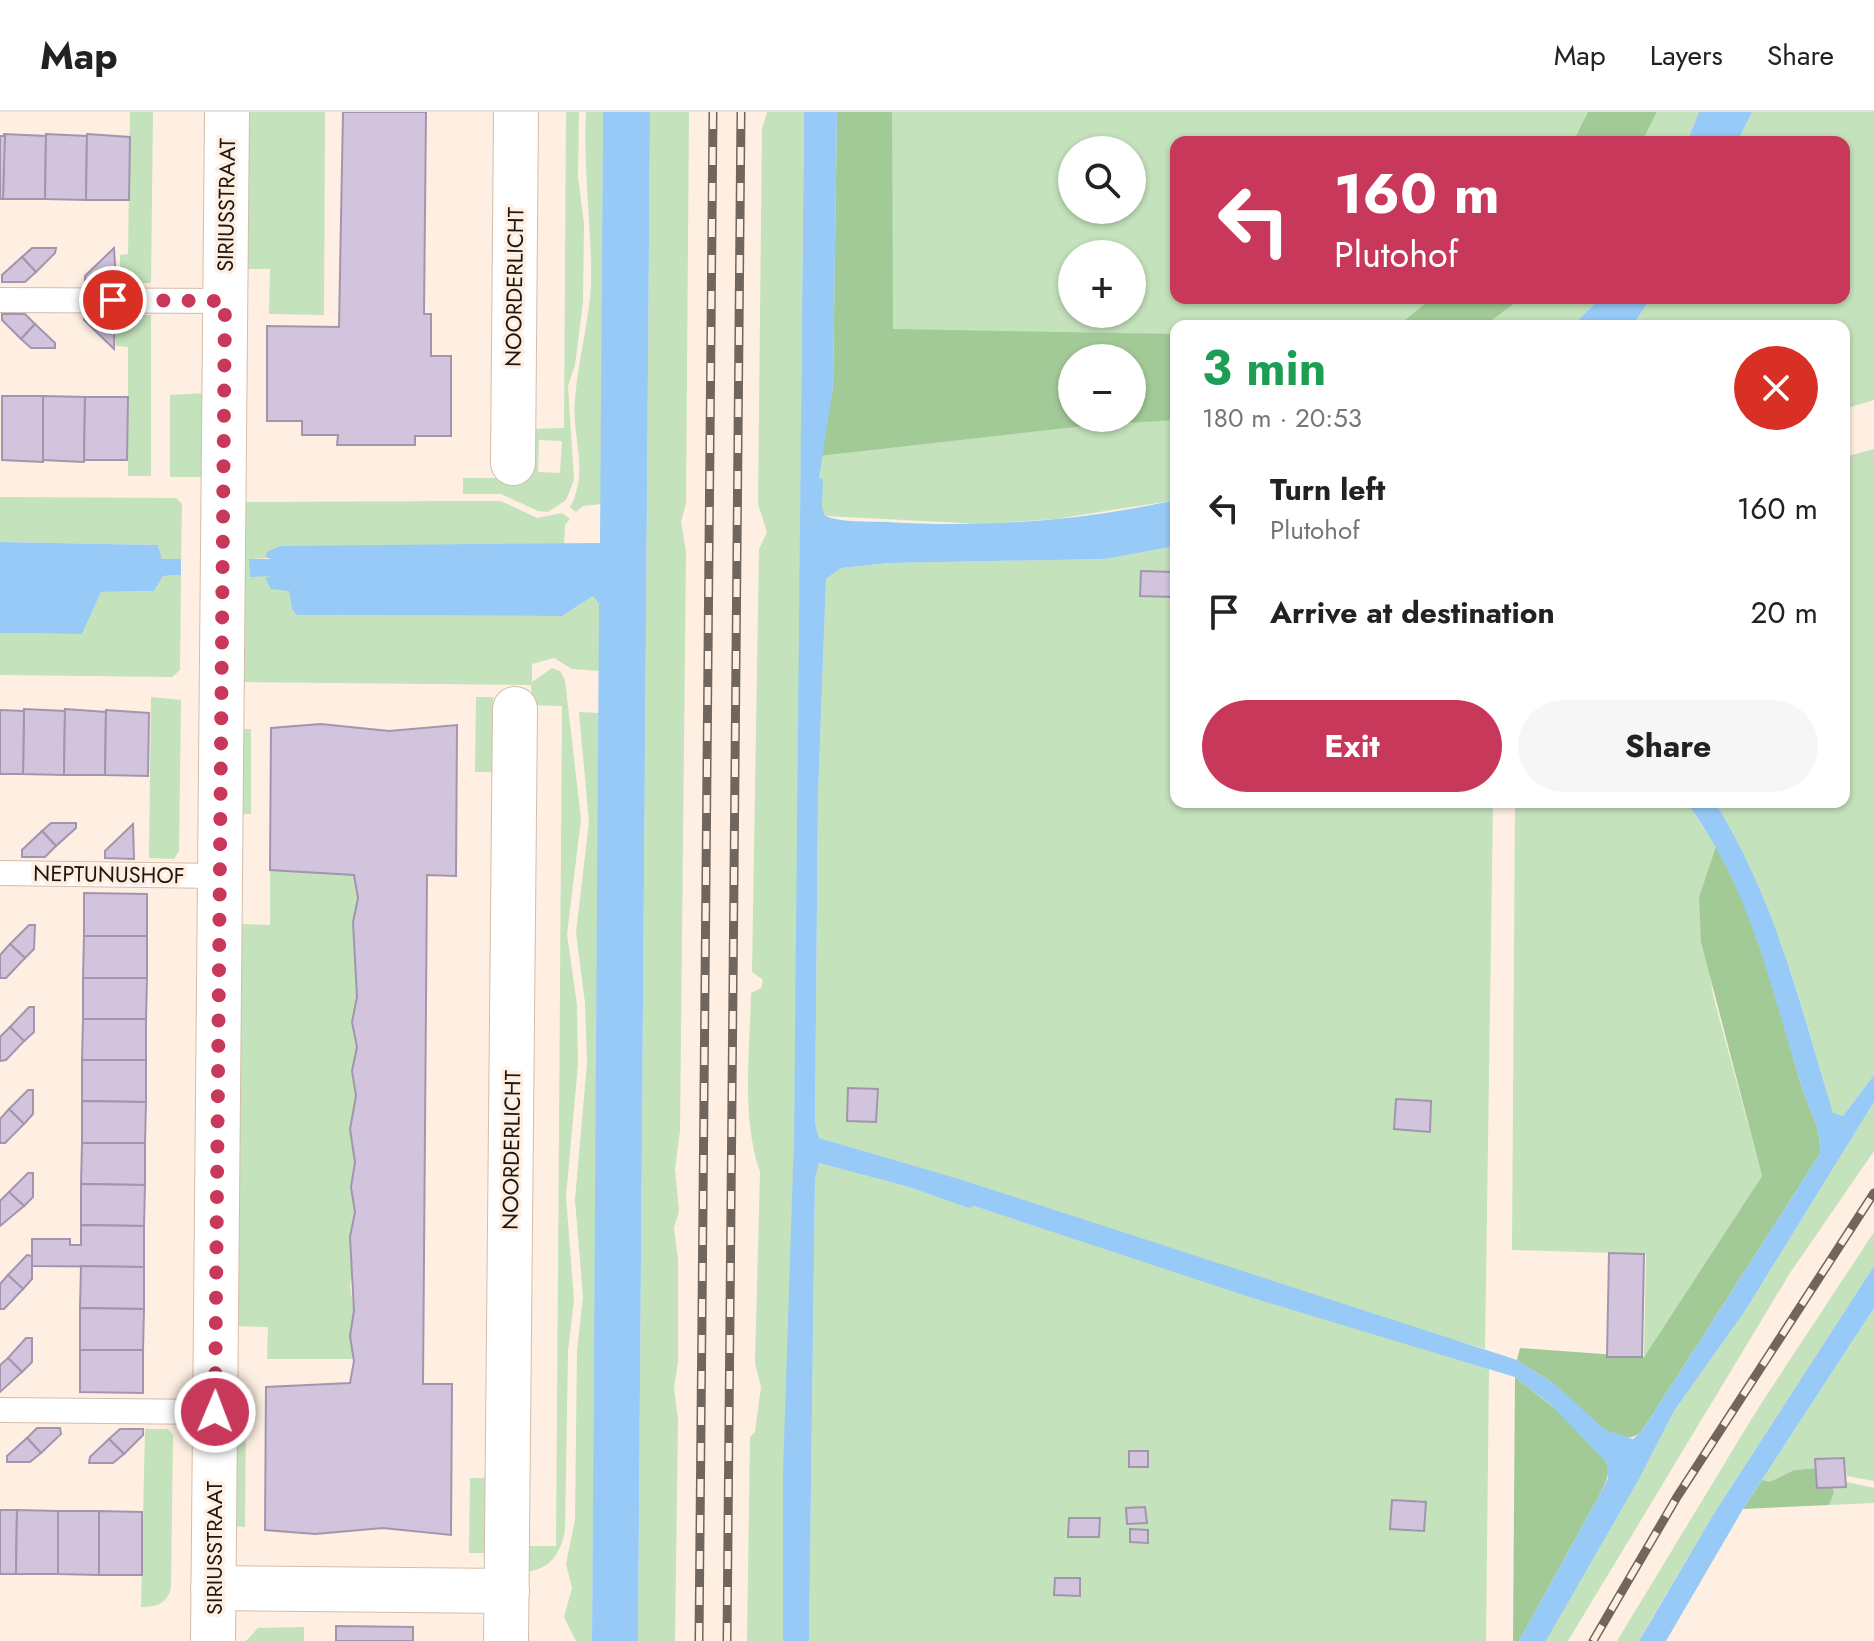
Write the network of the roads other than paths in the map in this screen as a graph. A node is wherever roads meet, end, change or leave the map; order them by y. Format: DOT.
graph roads {
  1 [pos="227,112"];
  2 [pos="516,112"];
  3 [pos="0,300"];
  4 [pos="225,301"];
  5 [pos="513,463"];
  6 [pos="515,709"];
  7 [pos="0,873"];
  8 [pos="219,876"];
  9 [pos="0,1410"];
  10 [pos="215,1412"];
  11 [pos="213,1588"];
  12 [pos="507,1591"];
  13 [pos="213,1641"];
  14 [pos="506,1641"];
  1 -- 4 [label="street, SIRIUSSTRAAT"];
  2 -- 5 [label="street, NOORDERLICHT"];
  3 -- 4 [label="lane"];
  4 -- 8 [label="street, SIRIUSSTRAAT"];
  6 -- 12 [label="street, NOORDERLICHT"];
  7 -- 8 [label="lane, NEPTUNUSHOF"];
  8 -- 10 [label="street, SIRIUSSTRAAT"];
  9 -- 10 [label="lane"];
  10 -- 11 [label="street, SIRIUSSTRAAT"];
  11 -- 12 [label="street"];
  11 -- 13 [label="street, SIRIUSSTRAAT"];
  12 -- 14 [label="street, NOORDERLICHT"];
}
